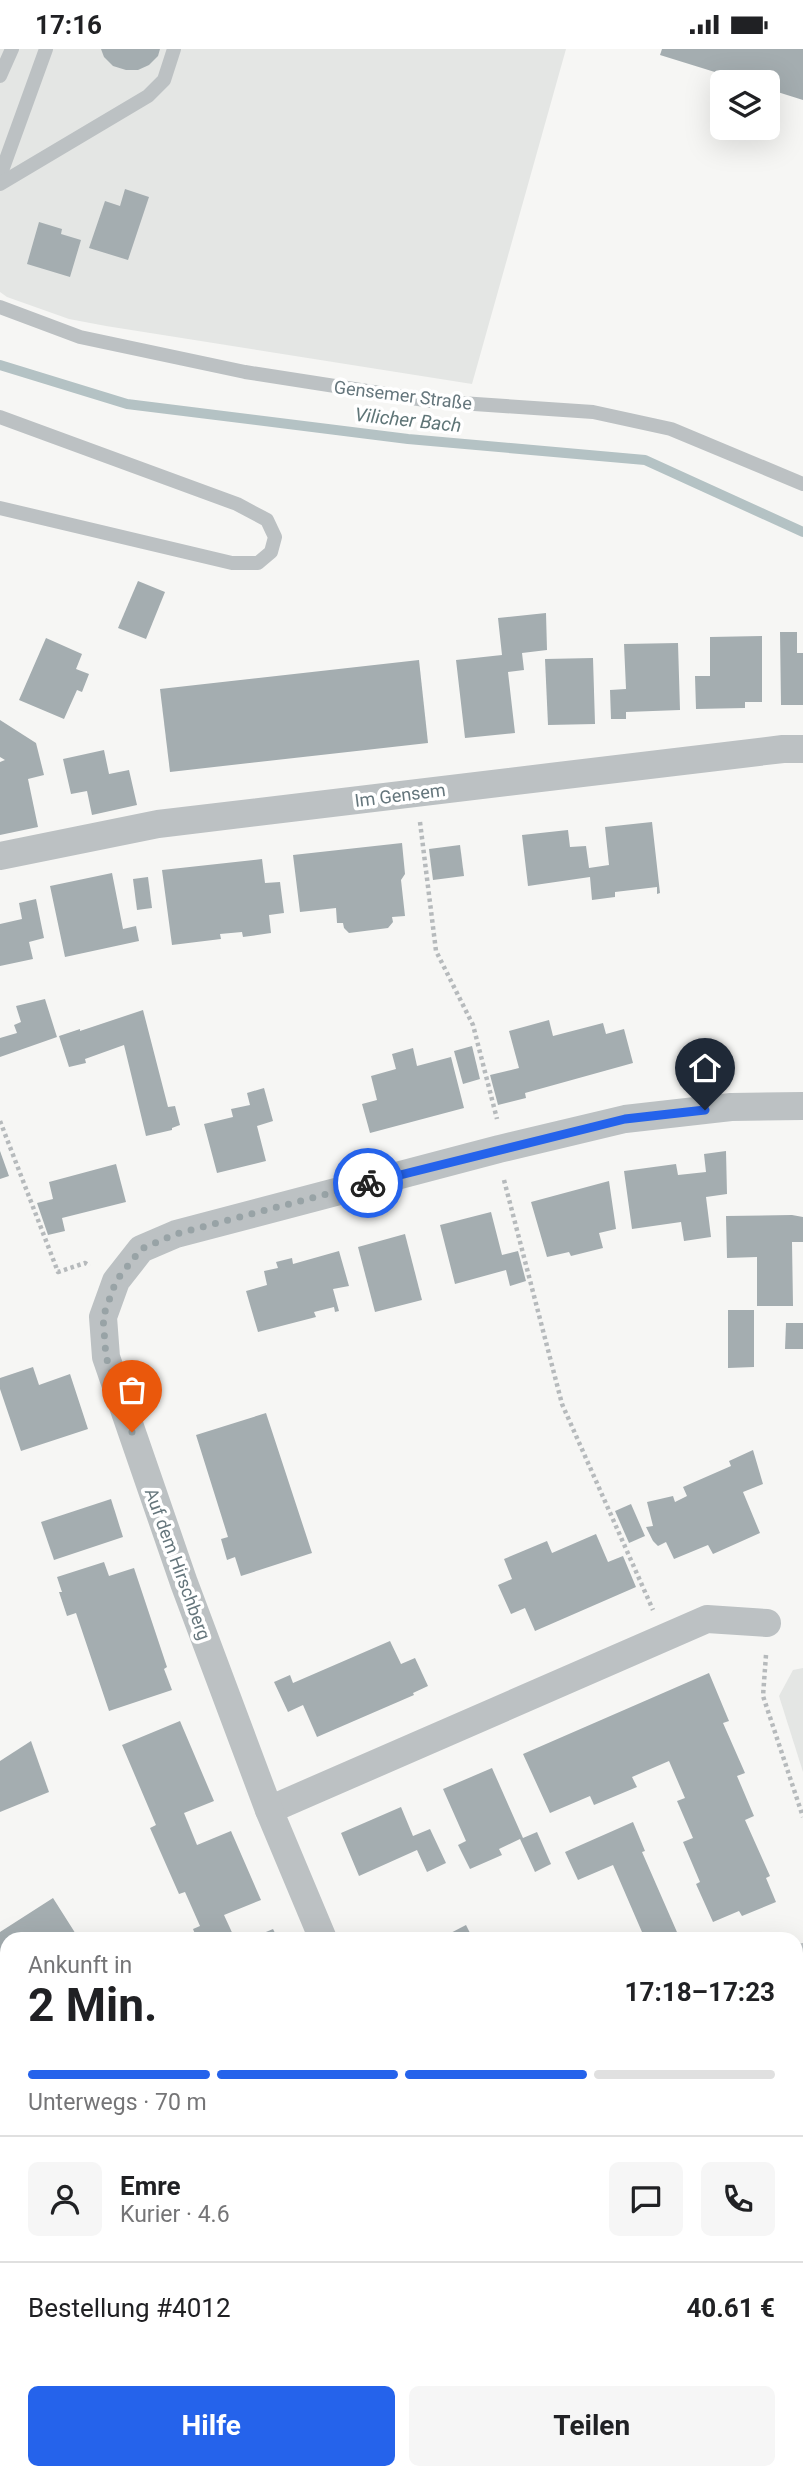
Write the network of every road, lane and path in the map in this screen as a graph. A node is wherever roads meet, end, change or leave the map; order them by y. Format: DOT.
graph roads {
  1 [pos="12,49"];
  2 [pos="46,49"];
  3 [pos="174,49"];
  4 [pos="0,76"];
  5 [pos="0,176"];
  6 [pos="0,184"];
  7 [pos="0,307"];
  8 [pos="0,417"];
  9 [pos="803,484"];
  10 [pos="0,507"];
  11 [pos="803,749"];
  12 [pos="416,793"];
  13 [pos="0,856"];
  14 [pos="803,1106"];
  15 [pos="0,1121"];
  16 [pos="499,1149"];
  17 [pos="116,1281"];
  18 [pos="767,1623"];
  19 [pos="664,1637"];
  20 [pos="269,1809"];
  21 [pos="803,1817"];
  22 [pos="320,1932"];
  1 -- 4 [label="lane"];
  2 -- 5 [label="lane"];
  3 -- 6 [label="lane"];
  7 -- 9 [label="lane, Gensemer Straße"];
  8 -- 10 [label="lane"];
  11 -- 12 [label="street, Im Gensem"];
  12 -- 13 [label="street, Im Gensem"];
  12 -- 16 [label="path"];
  14 -- 16 [label="street, Auf dem Hirschberg"];
  15 -- 17 [label="path"];
  16 -- 17 [label="street, Auf dem Hirschberg"];
  16 -- 19 [label="path"];
  17 -- 20 [label="street, Auf dem Hirschberg"];
  18 -- 19 [label="street"];
  18 -- 21 [label="path"];
  19 -- 20 [label="street"];
  20 -- 22 [label="street, Auf dem Hirschberg"];
}
